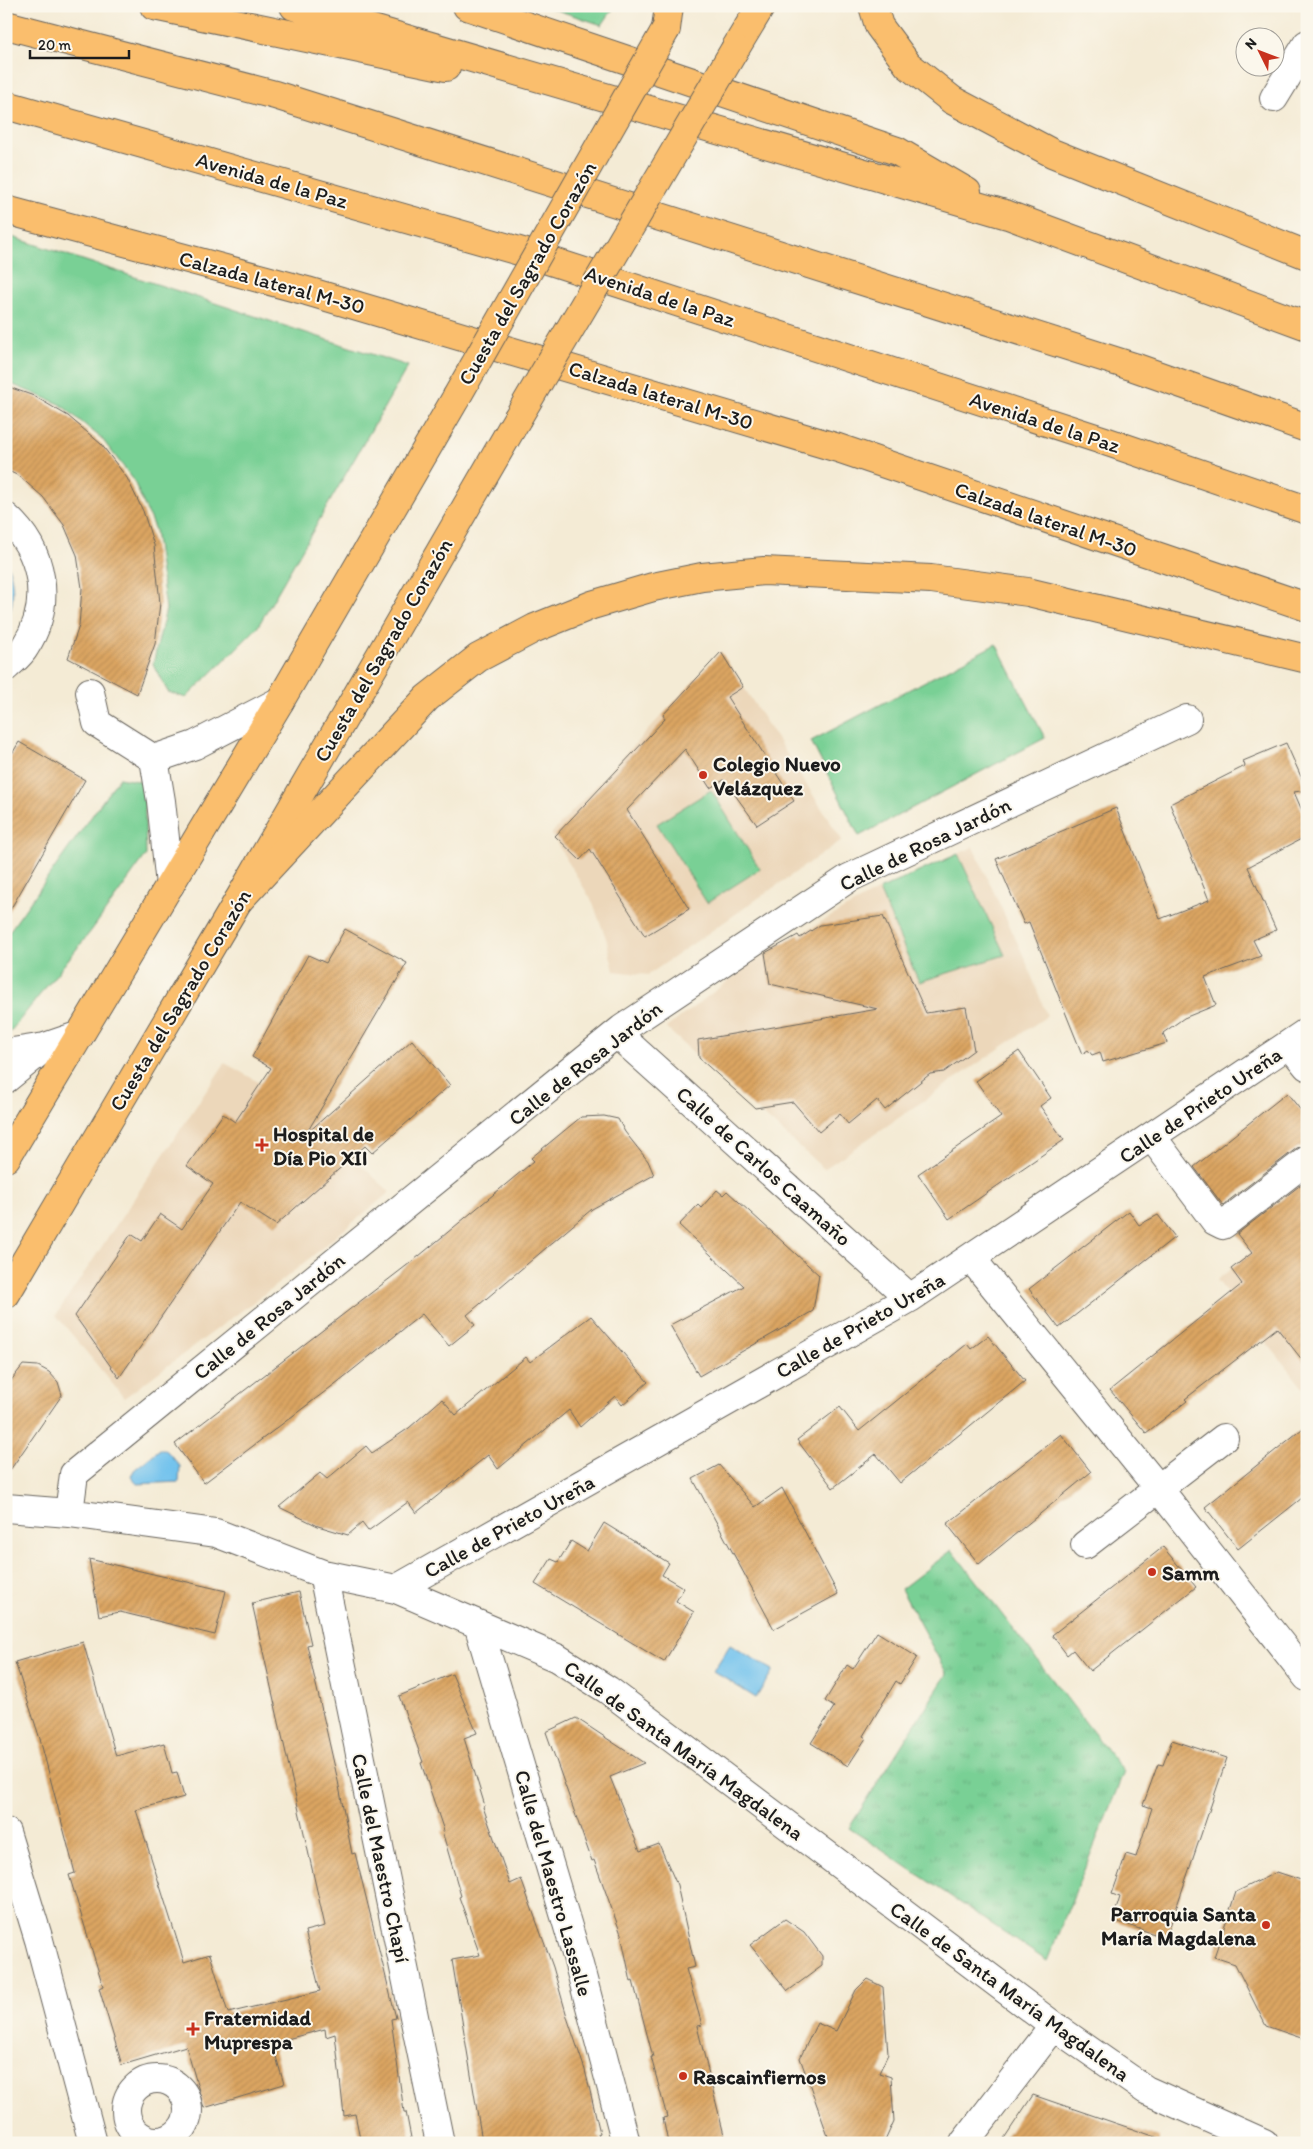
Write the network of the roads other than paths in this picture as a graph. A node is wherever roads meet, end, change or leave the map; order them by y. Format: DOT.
graph roads {
  1 [pos="154,6"];
  2 [pos="294,6"];
  3 [pos="467,6"];
  4 [pos="761,6"];
  5 [pos="872,6"];
  6 [pos="672,14"];
  7 [pos="6,25"];
  8 [pos="1307,44"];
  9 [pos="1274,98"];
  10 [pos="6,105"];
  11 [pos="665,113"];
  12 [pos="6,210"];
  13 [pos="1008,215"];
  14 [pos="1307,254"];
  15 [pos="1307,326"];
  16 [pos="1307,428"];
  17 [pos="1307,510"];
  18 [pos="6,517"];
  19 [pos="1307,607"];
  20 [pos="16,658"];
  21 [pos="1307,659"];
  22 [pos="6,679"];
  23 [pos="90,692"];
  24 [pos="280,701"];
  25 [pos="1187,719"];
  26 [pos="154,758"];
  27 [pos="170,885"];
  28 [pos="238,901"];
  29 [pos="618,1033"];
  30 [pos="80,1035"];
  31 [pos="1298,1038"];
  32 [pos="46,1047"];
  33 [pos="6,1053"];
  34 [pos="1307,1066"];
  35 [pos="6,1079"];
  36 [pos="1152,1137"];
  37 [pos="6,1158"];
  38 [pos="1307,1160"];
  39 [pos="971,1258"];
  40 [pos="6,1294"];
  41 [pos="910,1298"];
  42 [pos="1224,1438"];
  43 [pos="1159,1489"];
  44 [pos="6,1508"];
  45 [pos="69,1513"];
  46 [pos="1085,1545"];
  47 [pos="323,1574"];
  48 [pos="396,1589"];
  49 [pos="478,1624"];
  50 [pos="1307,1677"];
  51 [pos="6,1832"];
  52 [pos="1054,2026"];
  53 [pos="131,2126"];
  54 [pos="92,2140"];
  55 [pos="1258,2142"];
  56 [pos="440,2143"];
  57 [pos="626,2143"];
  58 [pos="964,2143"];
  1 -- 11 [label="main road"];
  2 -- 11 [label="main road"];
  3 -- 13 [label="main road"];
  4 -- 28 [label="main road, Cuesta del Sagrado Corazón, bridge"];
  5 -- 14 [label="main road"];
  6 -- 24 [label="main road, Cuesta del Sagrado Corazón, bridge"];
  7 -- 16 [label="main road"];
  8 -- 9 [label="street"];
  10 -- 17 [label="main road, Avenida de la Paz"];
  11 -- 13 [label="main road"];
  12 -- 19 [label="main road, Calzada lateral M-30"];
  13 -- 15 [label="main road"];
  18 -- 20 [label="street"];
  20 -- 22 [label="street"];
  21 -- 28 [label="main road"];
  23 -- 26 [label="street"];
  24 -- 26 [label="street"];
  24 -- 27 [label="main road, Cuesta del Sagrado Corazón"];
  25 -- 29 [label="street, Calle de Rosa Jardón"];
  26 -- 27 [label="street"];
  27 -- 30 [label="main road, Cuesta del Sagrado Corazón"];
  28 -- 40 [label="main road, Cuesta del Sagrado Corazón"];
  29 -- 41 [label="street, Calle de Carlos Caamaño"];
  29 -- 45 [label="street, Calle de Rosa Jardón"];
  30 -- 32 [label="street"];
  30 -- 37 [label="main road, Cuesta del Sagrado Corazón"];
  31 -- 34 [label="street"];
  31 -- 36 [label="street, Calle de Prieto Ureña"];
  32 -- 33 [label="street"];
  32 -- 35 [label="street"];
  36 -- 38 [label="street"];
  36 -- 39 [label="street, Calle de Prieto Ureña"];
  39 -- 41 [label="street, Calle de Prieto Ureña"];
  39 -- 43 [label="street"];
  41 -- 48 [label="street, Calle de Prieto Ureña"];
  42 -- 43 [label="street"];
  43 -- 46 [label="street"];
  43 -- 50 [label="street"];
  44 -- 45 [label="street, Calle de Santa María Magdalena"];
  45 -- 47 [label="street, Calle de Santa María Magdalena"];
  47 -- 48 [label="street, Calle de Santa María Magdalena"];
  47 -- 56 [label="street, Calle del Maestro Chapí"];
  48 -- 49 [label="street, Calle de Santa María Magdalena"];
  49 -- 52 [label="street, Calle de Santa María Magdalena"];
  49 -- 57 [label="street, Calle del Maestro Lassalle"];
  51 -- 54 [label="street"];
  52 -- 55 [label="street, Calle de Santa María Magdalena"];
  52 -- 58 [label="street"];
  53 -- 54 [label="street"];
}
